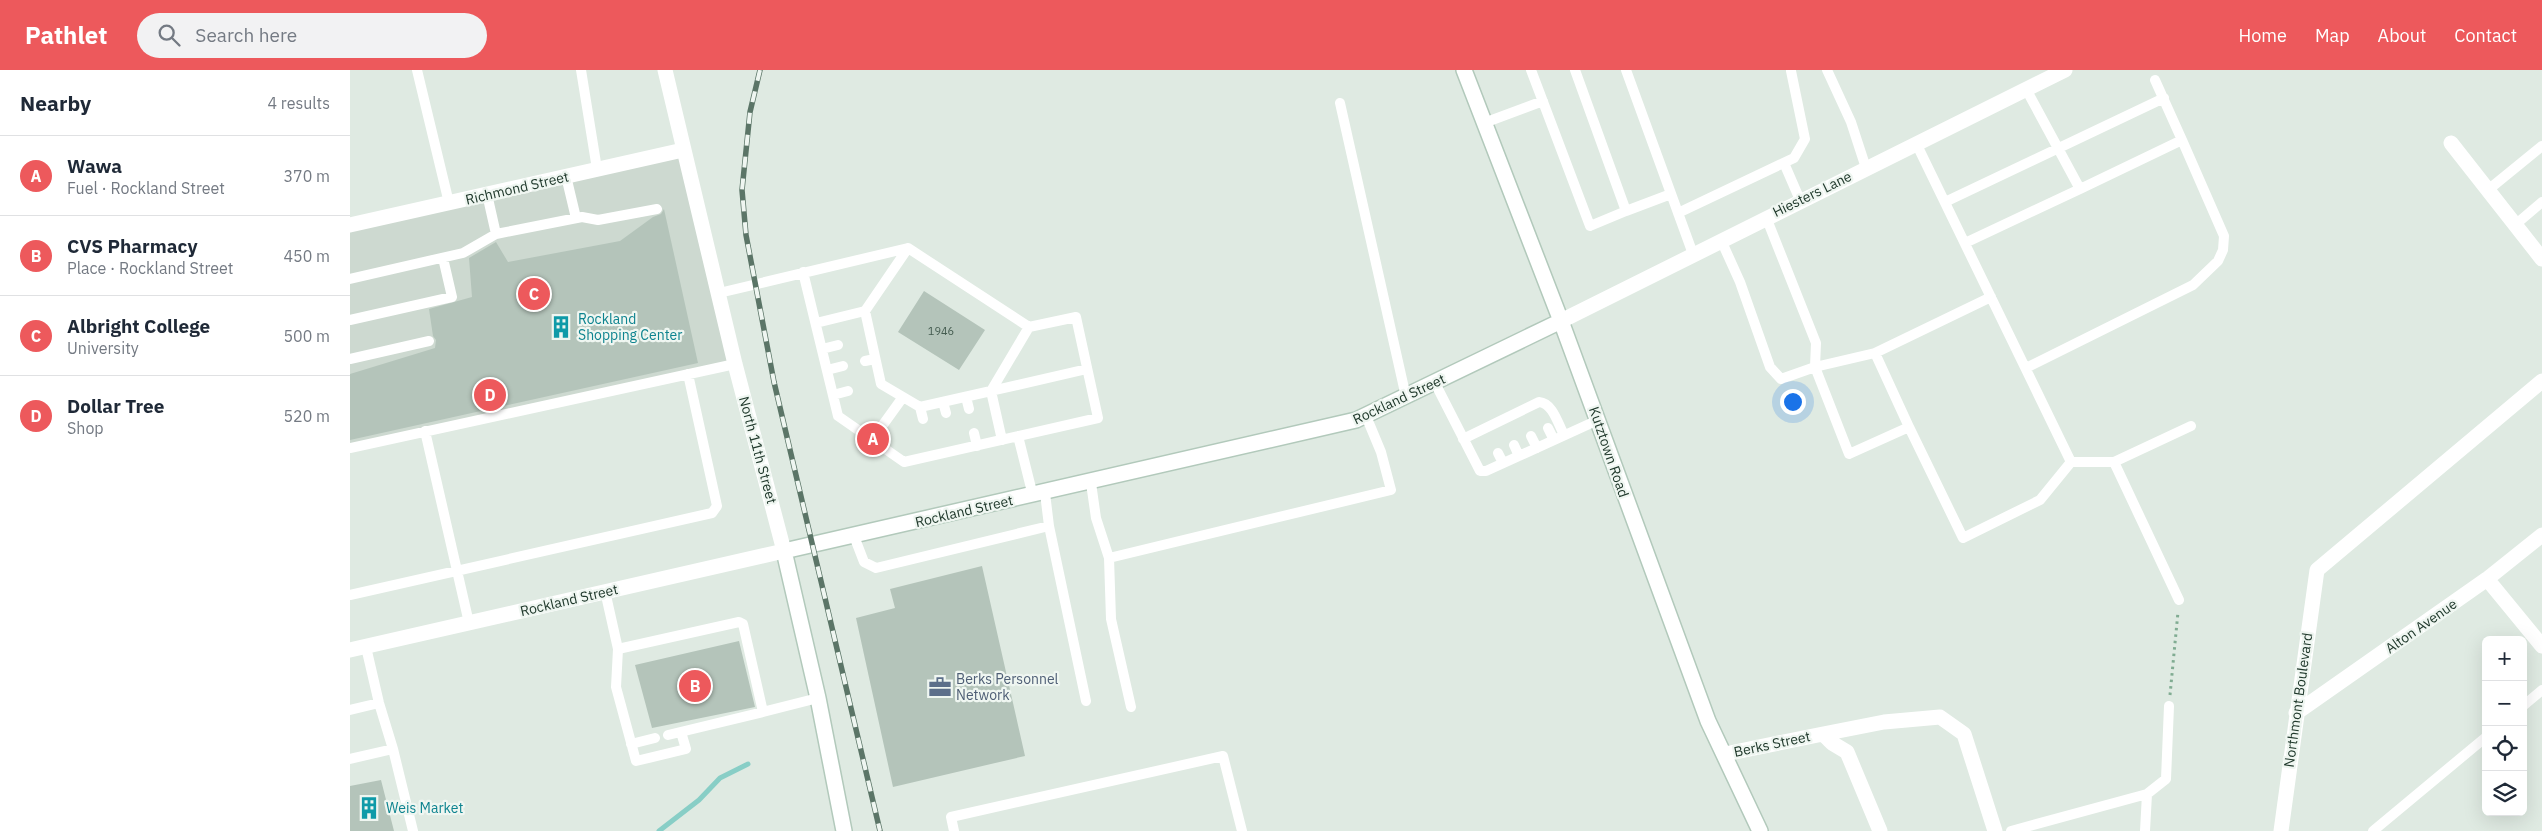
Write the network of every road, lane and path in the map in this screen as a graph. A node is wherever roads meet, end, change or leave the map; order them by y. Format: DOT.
graph roads {
  1 [pos="417,70"];
  2 [pos="581,70"];
  3 [pos="665,70"];
  4 [pos="1464,70"];
  5 [pos="1531,70"];
  6 [pos="1575,70"];
  7 [pos="1626,70"];
  8 [pos="1827,70"];
  9 [pos="1792,71"];
  10 [pos="2060,71"];
  11 [pos="2156,80"];
  12 [pos="2026,89"];
  13 [pos="2164,98"];
  14 [pos="1543,101"];
  15 [pos="1340,103"];
  16 [pos="1484,123"];
  17 [pos="2182,140"];
  18 [pos="1916,143"];
  19 [pos="2451,143"];
  20 [pos="2542,146"];
  21 [pos="2058,149"];
  22 [pos="683,150"];
  23 [pos="1784,163"];
  24 [pos="1866,168"];
  25 [pos="597,169"];
  26 [pos="566,176"];
  27 [pos="2080,189"];
  28 [pos="2488,190"];
  29 [pos="487,194"];
  30 [pos="1671,194"];
  31 [pos="1800,200"];
  32 [pos="1945,202"];
  33 [pos="2542,202"];
  34 [pos="449,203"];
  35 [pos="657,208"];
  36 [pos="1626,212"];
  37 [pos="1678,213"];
  38 [pos="1766,217"];
  39 [pos="576,218"];
  40 [pos="350,225"];
  41 [pos="2515,225"];
  42 [pos="496,234"];
  43 [pos="1721,240"];
  44 [pos="1965,243"];
  45 [pos="908,248"];
  46 [pos="1693,254"];
  47 [pos="443,258"];
  48 [pos="2542,259"];
  49 [pos="804,272"];
  50 [pos="350,279"];
  51 [pos="719,293"];
  52 [pos="1991,297"];
  53 [pos="865,311"];
  54 [pos="350,320"];
  55 [pos="1561,321"];
  56 [pos="816,322"];
  57 [pos="1029,327"];
  58 [pos="429,341"];
  59 [pos="838,345"];
  60 [pos="822,349"];
  61 [pos="1875,353"];
  62 [pos="350,359"];
  63 [pos="735,364"];
  64 [pos="843,366"];
  65 [pos="1815,367"];
  66 [pos="2026,368"];
  67 [pos="1087,369"];
  68 [pos="827,370"];
  69 [pos="688,374"];
  70 [pos="2542,380"];
  71 [pos="1435,382"];
  72 [pos="848,391"];
  73 [pos="991,391"];
  74 [pos="833,395"];
  75 [pos="903,397"];
  76 [pos="966,397"];
  77 [pos="1406,397"];
  78 [pos="943,402"];
  79 [pos="920,407"];
  80 [pos="969,409"];
  81 [pos="946,413"];
  82 [pos="1366,416"];
  83 [pos="923,419"];
  84 [pos="1598,420"];
  85 [pos="2191,426"];
  86 [pos="1909,427"];
  87 [pos="1548,428"];
  88 [pos="425,431"];
  89 [pos="974,433"];
  90 [pos="1564,435"];
  91 [pos="1018,436"];
  92 [pos="1531,436"];
  93 [pos="951,439"];
  94 [pos="1463,439"];
  95 [pos="872,440"];
  96 [pos="1002,440"];
  97 [pos="1554,440"];
  98 [pos="929,444"];
  99 [pos="1514,445"];
  100 [pos="977,446"];
  101 [pos="350,448"];
  102 [pos="1537,448"];
  103 [pos="954,451"];
  104 [pos="1498,452"];
  105 [pos="931,456"];
  106 [pos="1519,456"];
  107 [pos="2071,462"];
  108 [pos="2114,462"];
  109 [pos="1503,463"];
  110 [pos="1091,483"];
  111 [pos="1039,495"];
  112 [pos="1049,526"];
  113 [pos="2542,535"];
  114 [pos="854,536"];
  115 [pos="784,551"];
  116 [pos="1109,558"];
  117 [pos="457,570"];
  118 [pos="2487,579"];
  119 [pos="605,592"];
  120 [pos="350,595"];
  121 [pos="2179,600"];
  122 [pos="469,622"];
  123 [pos="2542,646"];
  124 [pos="366,647"];
  125 [pos="350,650"];
  126 [pos="618,650"];
  127 [pos="2542,690"];
  128 [pos="818,698"];
  129 [pos="1086,701"];
  130 [pos="379,703"];
  131 [pos="2527,703"];
  132 [pos="2169,706"];
  133 [pos="1131,707"];
  134 [pos="350,710"];
  135 [pos="763,712"];
  136 [pos="2296,713"];
  137 [pos="681,732"];
  138 [pos="1823,734"];
  139 [pos="668,735"];
  140 [pos="656,738"];
  141 [pos="2482,740"];
  142 [pos="631,744"];
  143 [pos="393,749"];
  144 [pos="1725,754"];
  145 [pos="350,759"];
  146 [pos="2147,794"];
  147 [pos="414,831"];
  148 [pos="844,831"];
  149 [pos="954,831"];
  150 [pos="1242,831"];
  151 [pos="1760,831"];
  152 [pos="1880,831"];
  153 [pos="1995,831"];
  154 [pos="2011,831"];
  155 [pos="2145,831"];
  156 [pos="2281,831"];
  157 [pos="2373,831"];
  1 -- 34 [label="lane"];
  2 -- 25 [label="lane"];
  3 -- 22 [label="street, North 11th Street"];
  4 -- 16 [label="street, Kutztown Road"];
  5 -- 14 [label="lane"];
  6 -- 36 [label="lane"];
  7 -- 30 [label="lane"];
  8 -- 24 [label="lane"];
  9 -- 23 [label="lane"];
  10 -- 12 [label="street, Hiesters Lane"];
  11 -- 13 [label="lane"];
  12 -- 18 [label="street, Hiesters Lane"];
  12 -- 21 [label="lane"];
  13 -- 17 [label="lane"];
  13 -- 21 [label="lane"];
  14 -- 16 [label="lane"];
  14 -- 36 [label="lane"];
  15 -- 77 [label="lane"];
  16 -- 55 [label="street, Kutztown Road"];
  17 -- 27 [label="lane"];
  17 -- 66 [label="lane"];
  18 -- 24 [label="street, Hiesters Lane"];
  18 -- 32 [label="lane"];
  19 -- 28 [label="street"];
  20 -- 28 [label="lane"];
  21 -- 27 [label="lane"];
  21 -- 32 [label="lane"];
  22 -- 25 [label="street, Richmond Street"];
  22 -- 51 [label="street, North 11th Street"];
  23 -- 31 [label="lane"];
  23 -- 37 [label="lane"];
  24 -- 31 [label="street, Hiesters Lane"];
  25 -- 26 [label="street, Richmond Street"];
  26 -- 29 [label="street, Richmond Street"];
  26 -- 39 [label="lane"];
  27 -- 44 [label="lane"];
  28 -- 41 [label="street"];
  29 -- 34 [label="street, Richmond Street"];
  29 -- 42 [label="lane"];
  30 -- 36 [label="lane"];
  30 -- 37 [label="lane"];
  31 -- 38 [label="street, Hiesters Lane"];
  32 -- 44 [label="lane"];
  33 -- 41 [label="lane"];
  34 -- 40 [label="street, Richmond Street"];
  35 -- 39 [label="lane"];
  37 -- 46 [label="lane"];
  38 -- 43 [label="street, Hiesters Lane"];
  38 -- 65 [label="lane"];
  39 -- 42 [label="lane"];
  41 -- 48 [label="street"];
  42 -- 47 [label="lane"];
  43 -- 46 [label="street, Hiesters Lane"];
  43 -- 65 [label="lane"];
  44 -- 52 [label="lane"];
  45 -- 49 [label="lane"];
  45 -- 53 [label="lane"];
  45 -- 57 [label="lane"];
  46 -- 55 [label="street, Hiesters Lane"];
  47 -- 50 [label="lane"];
  47 -- 54 [label="lane"];
  49 -- 51 [label="lane"];
  49 -- 56 [label="lane"];
  51 -- 63 [label="street, North 11th Street"];
  52 -- 61 [label="lane"];
  52 -- 66 [label="lane"];
  53 -- 56 [label="lane"];
  53 -- 75 [label="lane"];
  55 -- 71 [label="street, Rockland Street"];
  55 -- 84 [label="street, Kutztown Road"];
  56 -- 60 [label="lane"];
  57 -- 67 [label="lane"];
  57 -- 73 [label="lane"];
  58 -- 62 [label="lane"];
  59 -- 60 [label="lane"];
  60 -- 68 [label="lane"];
  61 -- 65 [label="lane"];
  61 -- 86 [label="lane"];
  63 -- 69 [label="lane"];
  63 -- 115 [label="street, North 11th Street"];
  64 -- 68 [label="lane"];
  65 -- 86 [label="lane"];
  66 -- 107 [label="lane"];
  67 -- 73 [label="lane"];
  67 -- 91 [label="lane"];
  68 -- 74 [label="lane"];
  69 -- 88 [label="lane"];
  69 -- 117 [label="lane"];
  70 -- 136 [label="street, Northmont Boulevard"];
  71 -- 77 [label="street, Rockland Street"];
  71 -- 94 [label="lane"];
  72 -- 74 [label="lane"];
  73 -- 76 [label="lane"];
  73 -- 96 [label="lane"];
  74 -- 95 [label="lane"];
  75 -- 79 [label="lane"];
  75 -- 95 [label="lane"];
  76 -- 78 [label="lane"];
  76 -- 80 [label="lane"];
  77 -- 82 [label="street, Rockland Street"];
  78 -- 79 [label="lane"];
  78 -- 81 [label="lane"];
  79 -- 83 [label="lane"];
  82 -- 110 [label="street, Rockland Street"];
  82 -- 116 [label="lane"];
  84 -- 90 [label="lane"];
  84 -- 144 [label="street, Kutztown Road"];
  85 -- 108 [label="lane"];
  86 -- 107 [label="lane"];
  87 -- 97 [label="lane"];
  88 -- 101 [label="lane"];
  88 -- 117 [label="lane"];
  89 -- 100 [label="lane"];
  90 -- 94 [label="lane"];
  90 -- 97 [label="lane"];
  91 -- 96 [label="lane"];
  91 -- 111 [label="lane"];
  92 -- 102 [label="lane"];
  93 -- 103 [label="lane"];
  94 -- 109 [label="lane"];
  95 -- 105 [label="lane"];
  96 -- 100 [label="lane"];
  97 -- 102 [label="lane"];
  98 -- 105 [label="lane"];
  99 -- 106 [label="lane"];
  100 -- 103 [label="lane"];
  102 -- 106 [label="lane"];
  103 -- 105 [label="lane"];
  104 -- 109 [label="lane"];
  106 -- 109 [label="lane"];
  107 -- 108 [label="lane"];
  108 -- 121 [label="lane"];
  110 -- 111 [label="street, Rockland Street"];
  110 -- 116 [label="lane"];
  111 -- 112 [label="lane"];
  111 -- 114 [label="street, Rockland Street"];
  112 -- 114 [label="lane"];
  112 -- 129 [label="lane"];
  113 -- 118 [label="street, Alton Avenue"];
  114 -- 115 [label="street, Rockland Street"];
  115 -- 119 [label="street, Rockland Street"];
  115 -- 128 [label="street, North 11th Street"];
  116 -- 133 [label="lane"];
  117 -- 120 [label="lane"];
  117 -- 122 [label="lane"];
  118 -- 123 [label="street"];
  118 -- 136 [label="street, Alton Avenue"];
  119 -- 122 [label="street, Rockland Street"];
  119 -- 126 [label="lane"];
  121 -- 132 [label="path"];
  122 -- 124 [label="street, Rockland Street"];
  124 -- 125 [label="street, Rockland Street"];
  124 -- 130 [label="lane"];
  126 -- 135 [label="lane"];
  126 -- 142 [label="lane"];
  127 -- 131 [label="lane"];
  128 -- 135 [label="lane"];
  128 -- 148 [label="street, North 11th Street"];
  130 -- 134 [label="lane"];
  130 -- 143 [label="lane"];
  132 -- 146 [label="lane"];
  135 -- 137 [label="lane"];
  136 -- 156 [label="street, Northmont Boulevard"];
  137 -- 139 [label="lane"];
  137 -- 142 [label="lane"];
  138 -- 144 [label="street, Berks Street"];
  138 -- 152 [label="street, Berks Street"];
  138 -- 153 [label="street"];
  140 -- 142 [label="lane"];
  141 -- 157 [label="lane"];
  143 -- 145 [label="lane"];
  143 -- 147 [label="lane"];
  144 -- 151 [label="street, Kutztown Road"];
  146 -- 154 [label="lane"];
  146 -- 155 [label="lane"];
  149 -- 150 [label="lane"];
}
